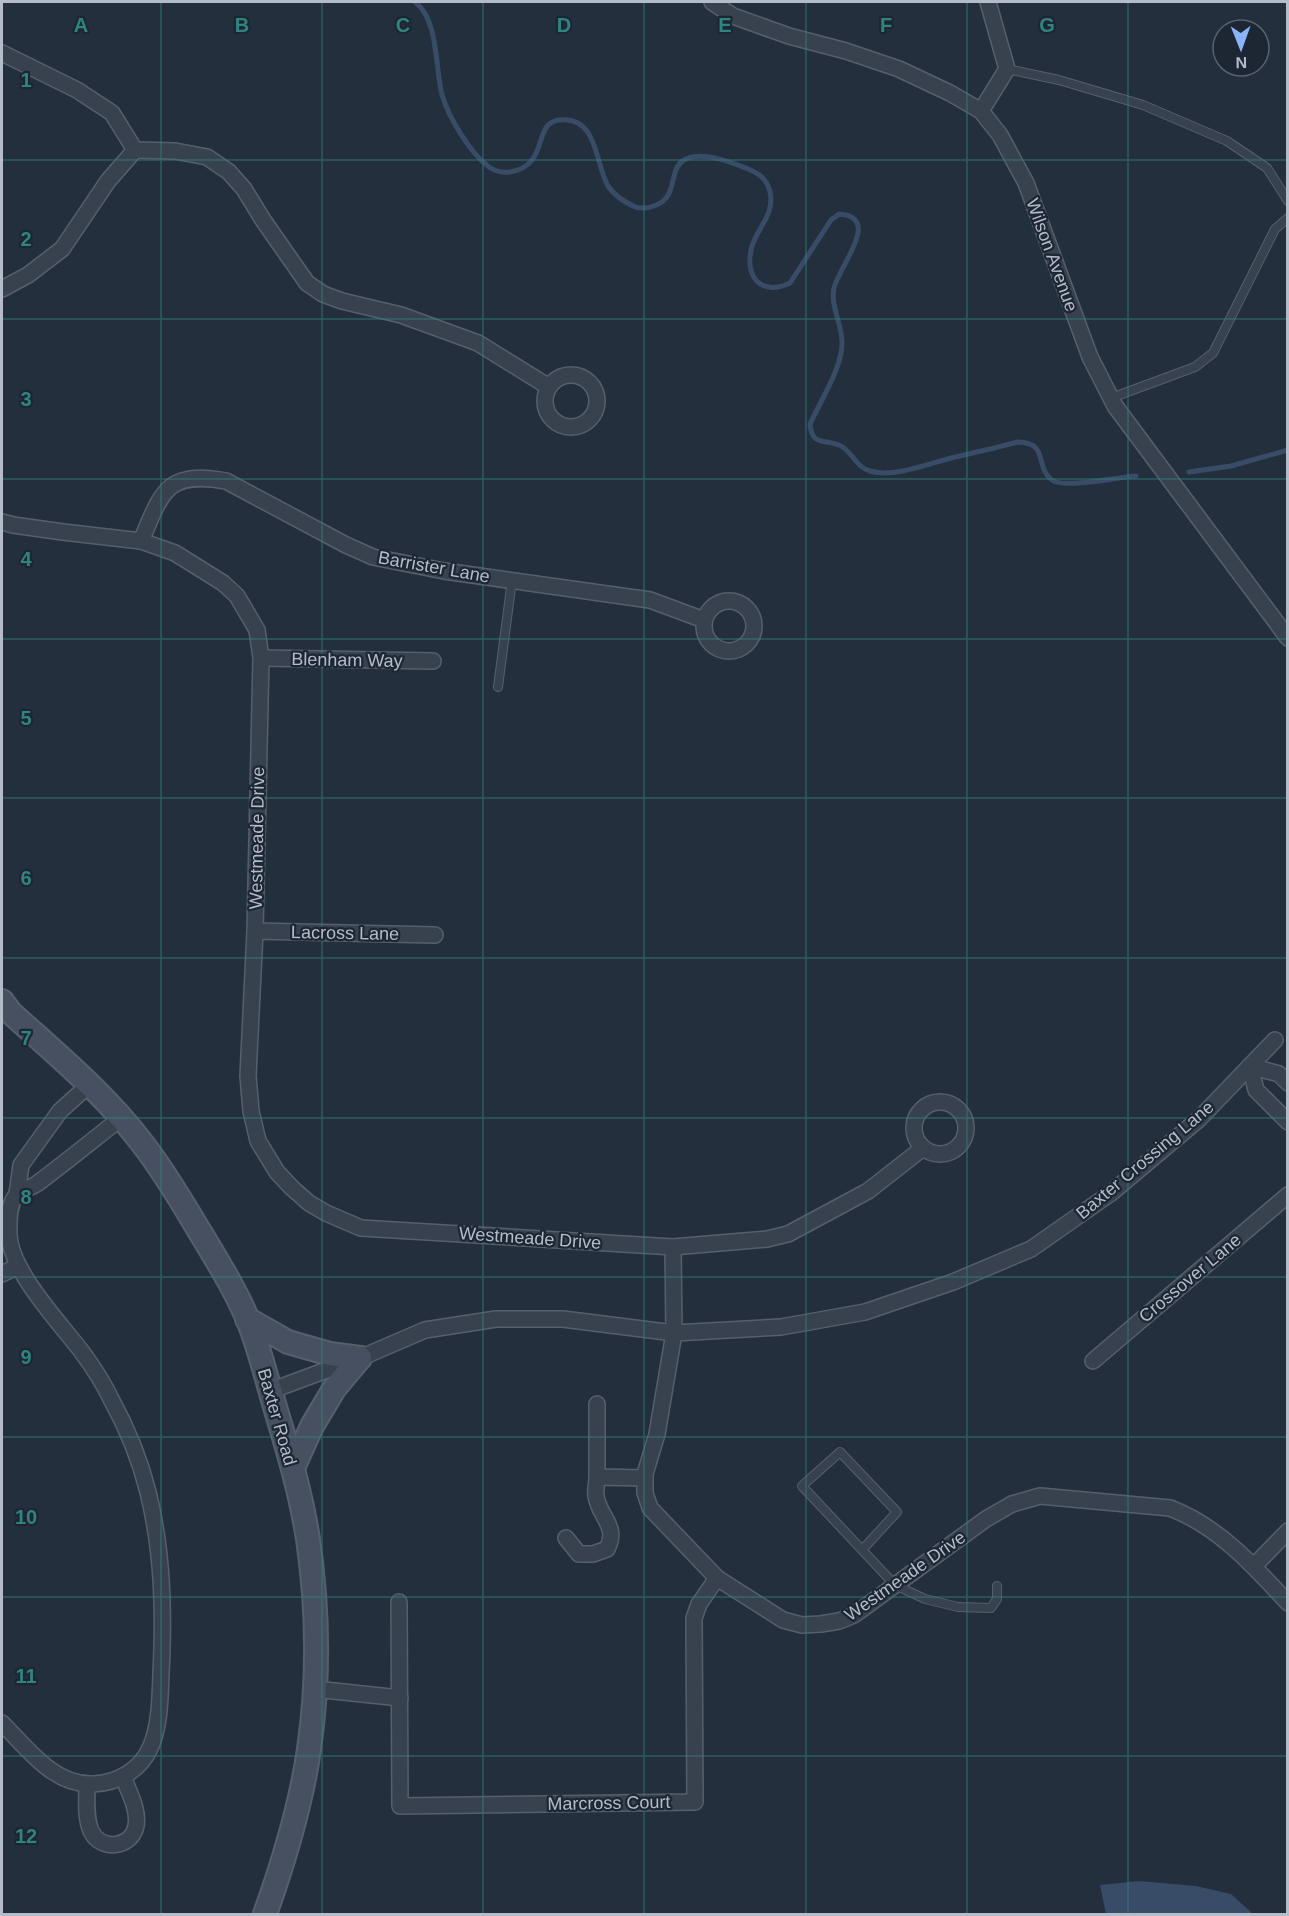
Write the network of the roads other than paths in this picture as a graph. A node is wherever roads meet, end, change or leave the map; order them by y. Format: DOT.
graph roads {
  1 [pos="712,2"];
  2 [pos="988,2"];
  3 [pos="2,53"];
  4 [pos="1007,69"];
  5 [pos="981,111"];
  6 [pos="135,150"];
  7 [pos="1287,201"];
  8 [pos="1287,218"];
  9 [pos="2,290"];
  10 [pos="549,387"];
  11 [pos="1111,398"];
  12 [pos="2,522"];
  13 [pos="141,541"];
  14 [pos="512,580"];
  15 [pos="704,620"];
  16 [pos="1287,638"];
  17 [pos="261,658"];
  18 [pos="433,662"];
  19 [pos="498,687"];
  20 [pos="255,931"];
  21 [pos="435,935"];
  22 [pos="2,1001"];
  23 [pos="1275,1040"];
  24 [pos="1250,1066"];
  25 [pos="1287,1083"];
  26 [pos="90,1084"];
  27 [pos="121,1118"];
  28 [pos="1287,1122"];
  29 [pos="923,1148"];
  30 [pos="17,1194"];
  31 [pos="1287,1195"];
  32 [pos="673,1247"];
  33 [pos="18,1266"];
  34 [pos="2,1275"];
  35 [pos="247,1319"];
  36 [pos="674,1334"];
  37 [pos="360,1358"];
  38 [pos="1093,1360"];
  39 [pos="270,1391"];
  40 [pos="597,1404"];
  41 [pos="293,1468"];
  42 [pos="597,1477"];
  43 [pos="645,1478"];
  44 [pos="1287,1532"];
  45 [pos="566,1538"];
  46 [pos="862,1550"];
  47 [pos="1254,1566"];
  48 [pos="717,1578"];
  49 [pos="895,1585"];
  50 [pos="997,1586"];
  51 [pos="399,1602"];
  52 [pos="1287,1603"];
  53 [pos="315,1689"];
  54 [pos="400,1698"];
  55 [pos="2,1723"];
  56 [pos="123,1778"];
  57 [pos="87,1785"];
  58 [pos="265,1914"];
  1 -- 5 [label="street, Wilson Avenue"];
  2 -- 4 [label="street"];
  3 -- 6 [label="street"];
  4 -- 5 [label="street"];
  4 -- 7 [label="lane"];
  5 -- 11 [label="street, Wilson Avenue"];
  6 -- 9 [label="street"];
  6 -- 10 [label="street"];
  8 -- 11 [label="lane"];
  11 -- 16 [label="street, Wilson Avenue"];
  12 -- 13 [label="street, Westmeade Drive"];
  13 -- 14 [label="street, Barrister Lane"];
  13 -- 17 [label="street, Westmeade Drive"];
  14 -- 15 [label="street, Barrister Lane"];
  14 -- 19 [label="lane"];
  17 -- 18 [label="street, Blenham Way"];
  17 -- 20 [label="street, Westmeade Drive"];
  20 -- 21 [label="street, Lacross Lane"];
  20 -- 32 [label="street, Westmeade Drive"];
  22 -- 26 [label="main road, Baxter Road"];
  23 -- 24 [label="street, Baxter Crossing Lane"];
  24 -- 25 [label="street"];
  24 -- 28 [label="street"];
  24 -- 36 [label="street, Baxter Crossing Lane"];
  26 -- 27 [label="main road, Baxter Road"];
  26 -- 30 [label="street"];
  27 -- 30 [label="street"];
  27 -- 35 [label="main road, Baxter Road"];
  29 -- 32 [label="street"];
  30 -- 33 [label="street"];
  31 -- 38 [label="street, Crossover Lane"];
  32 -- 36 [label="street, Westmeade Drive"];
  33 -- 34 [label="street"];
  33 -- 56 [label="street"];
  35 -- 37 [label="main road"];
  35 -- 39 [label="main road, Baxter Road"];
  36 -- 37 [label="street, Baxter Crossing Lane"];
  36 -- 43 [label="street, Westmeade Drive"];
  37 -- 39 [label="street, Baxter Crossing Lane"];
  37 -- 41 [label="main road"];
  39 -- 41 [label="main road, Baxter Road"];
  40 -- 42 [label="street"];
  41 -- 53 [label="main road, Baxter Road"];
  42 -- 43 [label="street"];
  42 -- 45 [label="street"];
  43 -- 48 [label="street, Westmeade Drive"];
  44 -- 47 [label="street"];
  46 -- 46 [label="lane"];
  46 -- 49 [label="lane"];
  47 -- 49 [label="street, Westmeade Drive"];
  47 -- 52 [label="street, Westmeade Drive"];
  48 -- 49 [label="street, Westmeade Drive"];
  48 -- 54 [label="street, Marcross Court"];
  49 -- 50 [label="lane"];
  51 -- 54 [label="street, Marcross Court"];
  53 -- 54 [label="street"];
  53 -- 58 [label="main road, Baxter Road"];
  55 -- 57 [label="street"];
  56 -- 57 [label="street"];
  56 -- 57 [label="street"];
}
